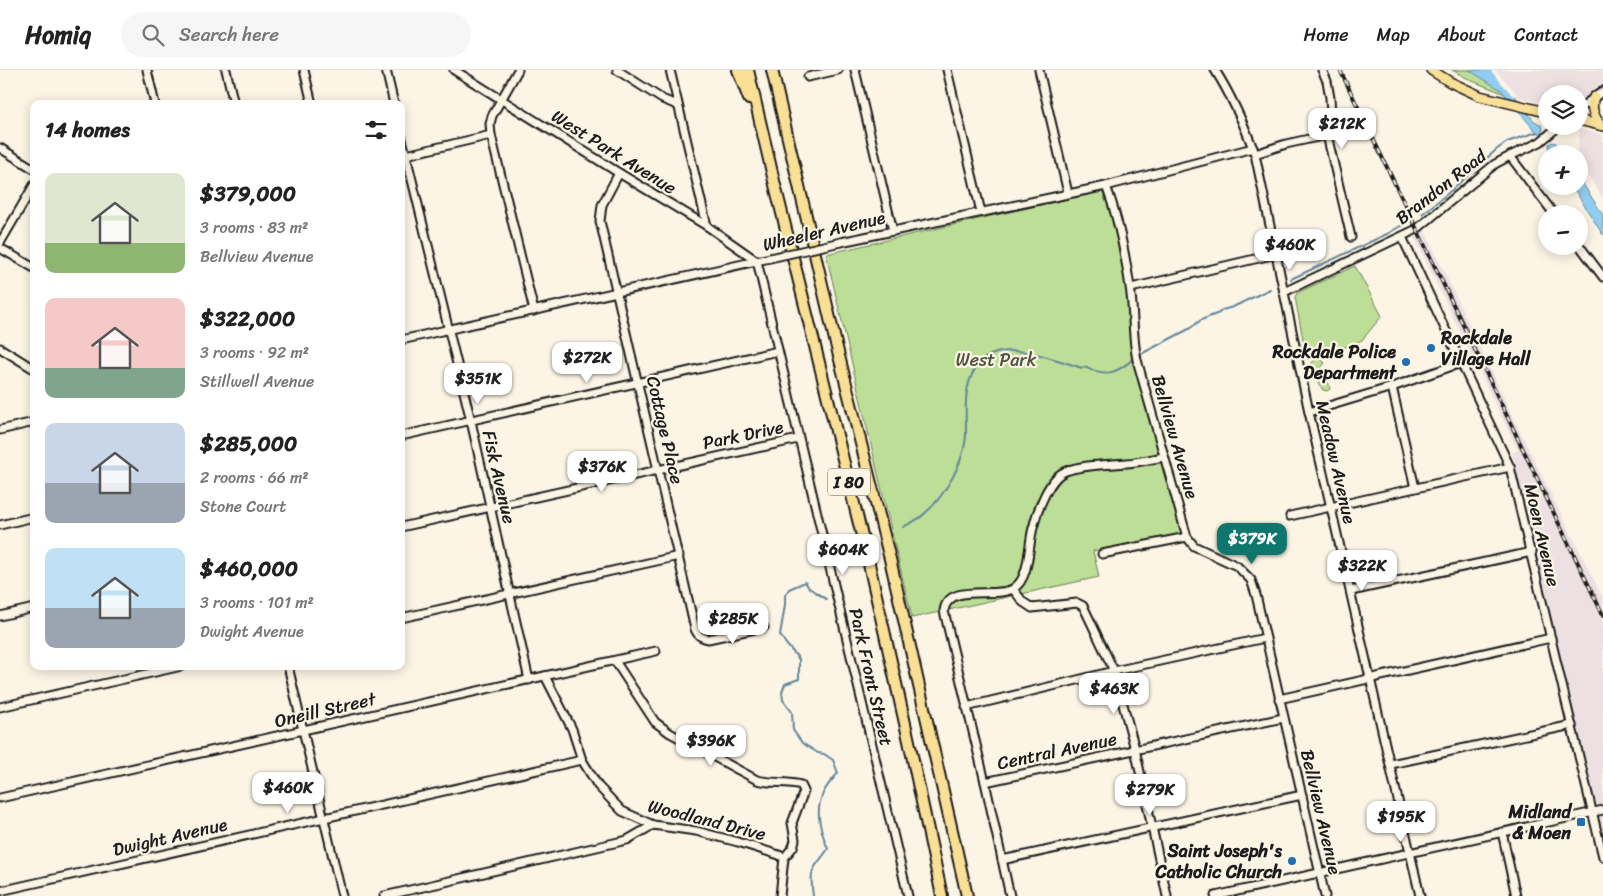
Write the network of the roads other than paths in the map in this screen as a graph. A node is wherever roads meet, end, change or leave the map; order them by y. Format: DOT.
graph roads {
  1 [pos="147,70"];
  2 [pos="226,70"];
  3 [pos="304,70"];
  4 [pos="386,70"];
  5 [pos="454,70"];
  6 [pos="518,70"];
  7 [pos="617,70"];
  8 [pos="670,70"];
  9 [pos="738,70"];
  10 [pos="748,70"];
  11 [pos="772,70"];
  12 [pos="838,70"];
  13 [pos="855,70"];
  14 [pos="947,70"];
  15 [pos="1039,70"];
  16 [pos="1214,70"];
  17 [pos="1322,70"];
  18 [pos="1431,70"];
  19 [pos="808,77"];
  20 [pos="1603,91"];
  21 [pos="1594,97"];
  22 [pos="154,100"];
  23 [pos="233,100"];
  24 [pos="311,100"];
  25 [pos="393,100"];
  26 [pos="502,100"];
  27 [pos="1588,102"];
  28 [pos="677,105"];
  29 [pos="1538,110"];
  30 [pos="1588,122"];
  31 [pos="1601,126"];
  32 [pos="491,135"];
  33 [pos="1327,135"];
  34 [pos="1548,135"];
  35 [pos="0,148"];
  36 [pos="405,150"];
  37 [pos="1254,151"];
  38 [pos="406,154"];
  39 [pos="1510,156"];
  40 [pos="30,167"];
  41 [pos="619,173"];
  42 [pos="774,181"];
  43 [pos="1106,186"];
  44 [pos="30,192"];
  45 [pos="1068,194"];
  46 [pos="1547,205"];
  47 [pos="981,212"];
  48 [pos="707,226"];
  49 [pos="893,231"];
  50 [pos="1351,237"];
  51 [pos="1402,237"];
  52 [pos="0,243"];
  53 [pos="0,248"];
  54 [pos="1276,254"];
  55 [pos="1586,255"];
  56 [pos="757,261"];
  57 [pos="30,266"];
  58 [pos="1603,277"];
  59 [pos="1131,288"];
  60 [pos="618,292"];
  61 [pos="1284,292"];
  62 [pos="534,311"];
  63 [pos="448,330"];
  64 [pos="405,339"];
  65 [pos="0,348"];
  66 [pos="778,351"];
  67 [pos="1461,363"];
  68 [pos="30,367"];
  69 [pos="638,384"];
  70 [pos="1392,387"];
  71 [pos="1309,412"];
  72 [pos="471,421"];
  73 [pos="30,423"];
  74 [pos="0,430"];
  75 [pos="405,435"];
  76 [pos="798,439"];
  77 [pos="1164,457"];
  78 [pos="1510,467"];
  79 [pos="658,470"];
  80 [pos="1415,488"];
  81 [pos="1330,506"];
  82 [pos="490,507"];
  83 [pos="1290,516"];
  84 [pos="30,518"];
  85 [pos="0,525"];
  86 [pos="405,526"];
  87 [pos="1187,537"];
  88 [pos="1532,552"];
  89 [pos="1102,554"];
  90 [pos="679,556"];
  91 [pos="1013,589"];
  92 [pos="1351,591"];
  93 [pos="510,594"];
  94 [pos="30,609"];
  95 [pos="0,616"];
  96 [pos="405,617"];
  97 [pos="764,627"];
  98 [pos="1265,638"];
  99 [pos="1551,638"];
  100 [pos="656,652"];
  101 [pos="615,661"];
  102 [pos="164,670"];
  103 [pos="289,670"];
  104 [pos="1114,672"];
  105 [pos="545,676"];
  106 [pos="1370,678"];
  107 [pos="529,680"];
  108 [pos="1279,699"];
  109 [pos="0,707"];
  110 [pos="966,707"];
  111 [pos="1283,718"];
  112 [pos="1572,725"];
  113 [pos="303,730"];
  114 [pos="1134,749"];
  115 [pos="582,760"];
  116 [pos="1390,764"];
  117 [pos="985,782"];
  118 [pos="1302,795"];
  119 [pos="0,798"];
  120 [pos="1603,810"];
  121 [pos="1592,812"];
  122 [pos="323,818"];
  123 [pos="653,825"];
  124 [pos="1152,827"];
  125 [pos="1502,832"];
  126 [pos="1410,852"];
  127 [pos="1603,857"];
  128 [pos="784,858"];
  129 [pos="1002,860"];
  130 [pos="1320,873"];
  131 [pos="0,891"];
  132 [pos="342,896"];
  133 [pos="384,896"];
  134 [pos="780,896"];
  135 [pos="908,896"];
  136 [pos="942,896"];
  137 [pos="967,896"];
  138 [pos="1010,896"];
  139 [pos="1167,896"];
  140 [pos="1215,896"];
  141 [pos="1325,896"];
  142 [pos="1420,896"];
  143 [pos="1516,896"];
  1 -- 22 [label="street"];
  2 -- 23 [label="street"];
  3 -- 24 [label="street"];
  4 -- 25 [label="street"];
  5 -- 26 [label="street, West Park Avenue"];
  6 -- 26 [label="street"];
  7 -- 28 [label="street"];
  8 -- 28 [label="street"];
  9 -- 42 [label="highway"];
  10 -- 42 [label="highway, I 80"];
  11 -- 137 [label="highway, I 80"];
  12 -- 19 [label="street"];
  13 -- 49 [label="street"];
  14 -- 47 [label="street"];
  15 -- 45 [label="street"];
  16 -- 37 [label="street, Meadow Avenue"];
  17 -- 33 [label="street"];
  18 -- 29 [label="main road"];
  20 -- 21 [label="street"];
  21 -- 27 [label="street"];
  21 -- 31 [label="main road"];
  26 -- 32 [label="street"];
  26 -- 41 [label="street, West Park Avenue"];
  28 -- 48 [label="street"];
  30 -- 31 [label="main road"];
  32 -- 38 [label="street"];
  32 -- 62 [label="street"];
  33 -- 37 [label="street, Wheeler Avenue"];
  33 -- 50 [label="street"];
  34 -- 39 [label="street, Brandon Road"];
  35 -- 40 [label="street"];
  36 -- 38 [label="street, Fisk Avenue"];
  37 -- 43 [label="street, Wheeler Avenue"];
  37 -- 54 [label="street, Meadow Avenue"];
  38 -- 63 [label="street, Fisk Avenue"];
  39 -- 46 [label="street"];
  39 -- 51 [label="street, Brandon Road"];
  41 -- 48 [label="street, West Park Avenue"];
  41 -- 60 [label="street, Cottage Place"];
  42 -- 136 [label="highway, I 80"];
  43 -- 45 [label="street, Wheeler Avenue"];
  43 -- 59 [label="street, Bellview Avenue"];
  44 -- 52 [label="street"];
  45 -- 47 [label="street, Wheeler Avenue"];
  47 -- 49 [label="street, Wheeler Avenue"];
  48 -- 56 [label="street, West Park Avenue"];
  49 -- 56 [label="street, Wheeler Avenue, bridge"];
  51 -- 61 [label="street, Brandon Road"];
  51 -- 67 [label="street, Moen Avenue"];
  53 -- 57 [label="street"];
  54 -- 59 [label="street"];
  54 -- 61 [label="street, Meadow Avenue"];
  55 -- 58 [label="street"];
  56 -- 60 [label="street, Wheeler Avenue"];
  56 -- 66 [label="street, Park Front Street"];
  59 -- 77 [label="street, Bellview Avenue"];
  60 -- 62 [label="street, Wheeler Avenue"];
  60 -- 69 [label="street, Cottage Place"];
  61 -- 71 [label="street, Meadow Avenue"];
  62 -- 63 [label="street, Wheeler Avenue"];
  63 -- 64 [label="street, Wheeler Avenue"];
  63 -- 72 [label="street, Fisk Avenue"];
  65 -- 68 [label="street"];
  66 -- 69 [label="street"];
  66 -- 76 [label="street, Park Front Street"];
  67 -- 70 [label="street"];
  67 -- 78 [label="street, Moen Avenue"];
  69 -- 72 [label="street"];
  69 -- 79 [label="street, Cottage Place"];
  70 -- 71 [label="street"];
  70 -- 80 [label="street"];
  71 -- 81 [label="street, Meadow Avenue"];
  72 -- 75 [label="street"];
  72 -- 82 [label="street, Fisk Avenue"];
  73 -- 74 [label="street"];
  76 -- 79 [label="street, Park Drive"];
  76 -- 135 [label="street, Park Front Street"];
  77 -- 87 [label="street, Bellview Avenue"];
  77 -- 91 [label="street"];
  78 -- 80 [label="street"];
  78 -- 88 [label="street, Moen Avenue"];
  79 -- 82 [label="street, Park Drive"];
  79 -- 90 [label="street, Cottage Place"];
  80 -- 81 [label="street"];
  81 -- 83 [label="street"];
  81 -- 92 [label="street, Meadow Avenue"];
  82 -- 86 [label="street, Park Drive"];
  82 -- 93 [label="street, Fisk Avenue"];
  84 -- 85 [label="street"];
  87 -- 89 [label="street"];
  87 -- 98 [label="street, Bellview Avenue"];
  88 -- 92 [label="street"];
  88 -- 99 [label="street, Moen Avenue"];
  90 -- 93 [label="street"];
  90 -- 97 [label="street, Cottage Place"];
  91 -- 104 [label="street"];
  91 -- 110 [label="street"];
  92 -- 106 [label="street, Meadow Avenue"];
  93 -- 96 [label="street"];
  93 -- 107 [label="street, Fisk Avenue"];
  94 -- 95 [label="street"];
  98 -- 104 [label="street"];
  98 -- 108 [label="street, Bellview Avenue"];
  99 -- 106 [label="street"];
  99 -- 112 [label="street, Moen Avenue"];
  100 -- 101 [label="street, Oneill Street"];
  101 -- 105 [label="street, Oneill Street"];
  101 -- 128 [label="street"];
  102 -- 109 [label="street"];
  103 -- 113 [label="street"];
  104 -- 110 [label="street"];
  104 -- 114 [label="street"];
  105 -- 107 [label="street, Oneill Street"];
  105 -- 115 [label="street, Woodland Drive"];
  106 -- 108 [label="street"];
  106 -- 116 [label="street, Meadow Avenue"];
  107 -- 113 [label="street, Oneill Street"];
  108 -- 111 [label="street, Bellview Avenue"];
  110 -- 117 [label="street"];
  111 -- 114 [label="street, Central Avenue"];
  111 -- 118 [label="street, Bellview Avenue"];
  112 -- 116 [label="street"];
  112 -- 121 [label="street, Moen Avenue"];
  113 -- 119 [label="street, Oneill Street"];
  113 -- 122 [label="street"];
  114 -- 117 [label="street, Central Avenue"];
  114 -- 124 [label="street"];
  115 -- 122 [label="street, Dwight Avenue"];
  115 -- 123 [label="street, Woodland Drive"];
  116 -- 126 [label="street, Meadow Avenue"];
  117 -- 129 [label="street"];
  118 -- 124 [label="street"];
  118 -- 130 [label="street, Bellview Avenue"];
  120 -- 121 [label="street"];
  121 -- 125 [label="street"];
  121 -- 127 [label="street, Moen Avenue"];
  122 -- 131 [label="street, Dwight Avenue"];
  122 -- 132 [label="street"];
  123 -- 128 [label="street, Woodland Drive"];
  123 -- 133 [label="street"];
  124 -- 129 [label="street"];
  124 -- 139 [label="street"];
  125 -- 126 [label="street"];
  125 -- 143 [label="street"];
  126 -- 130 [label="street"];
  126 -- 142 [label="street, Meadow Avenue"];
  128 -- 134 [label="street, Woodland Drive"];
  129 -- 138 [label="street"];
  130 -- 140 [label="street"];
  130 -- 141 [label="street, Bellview Avenue"];
}
